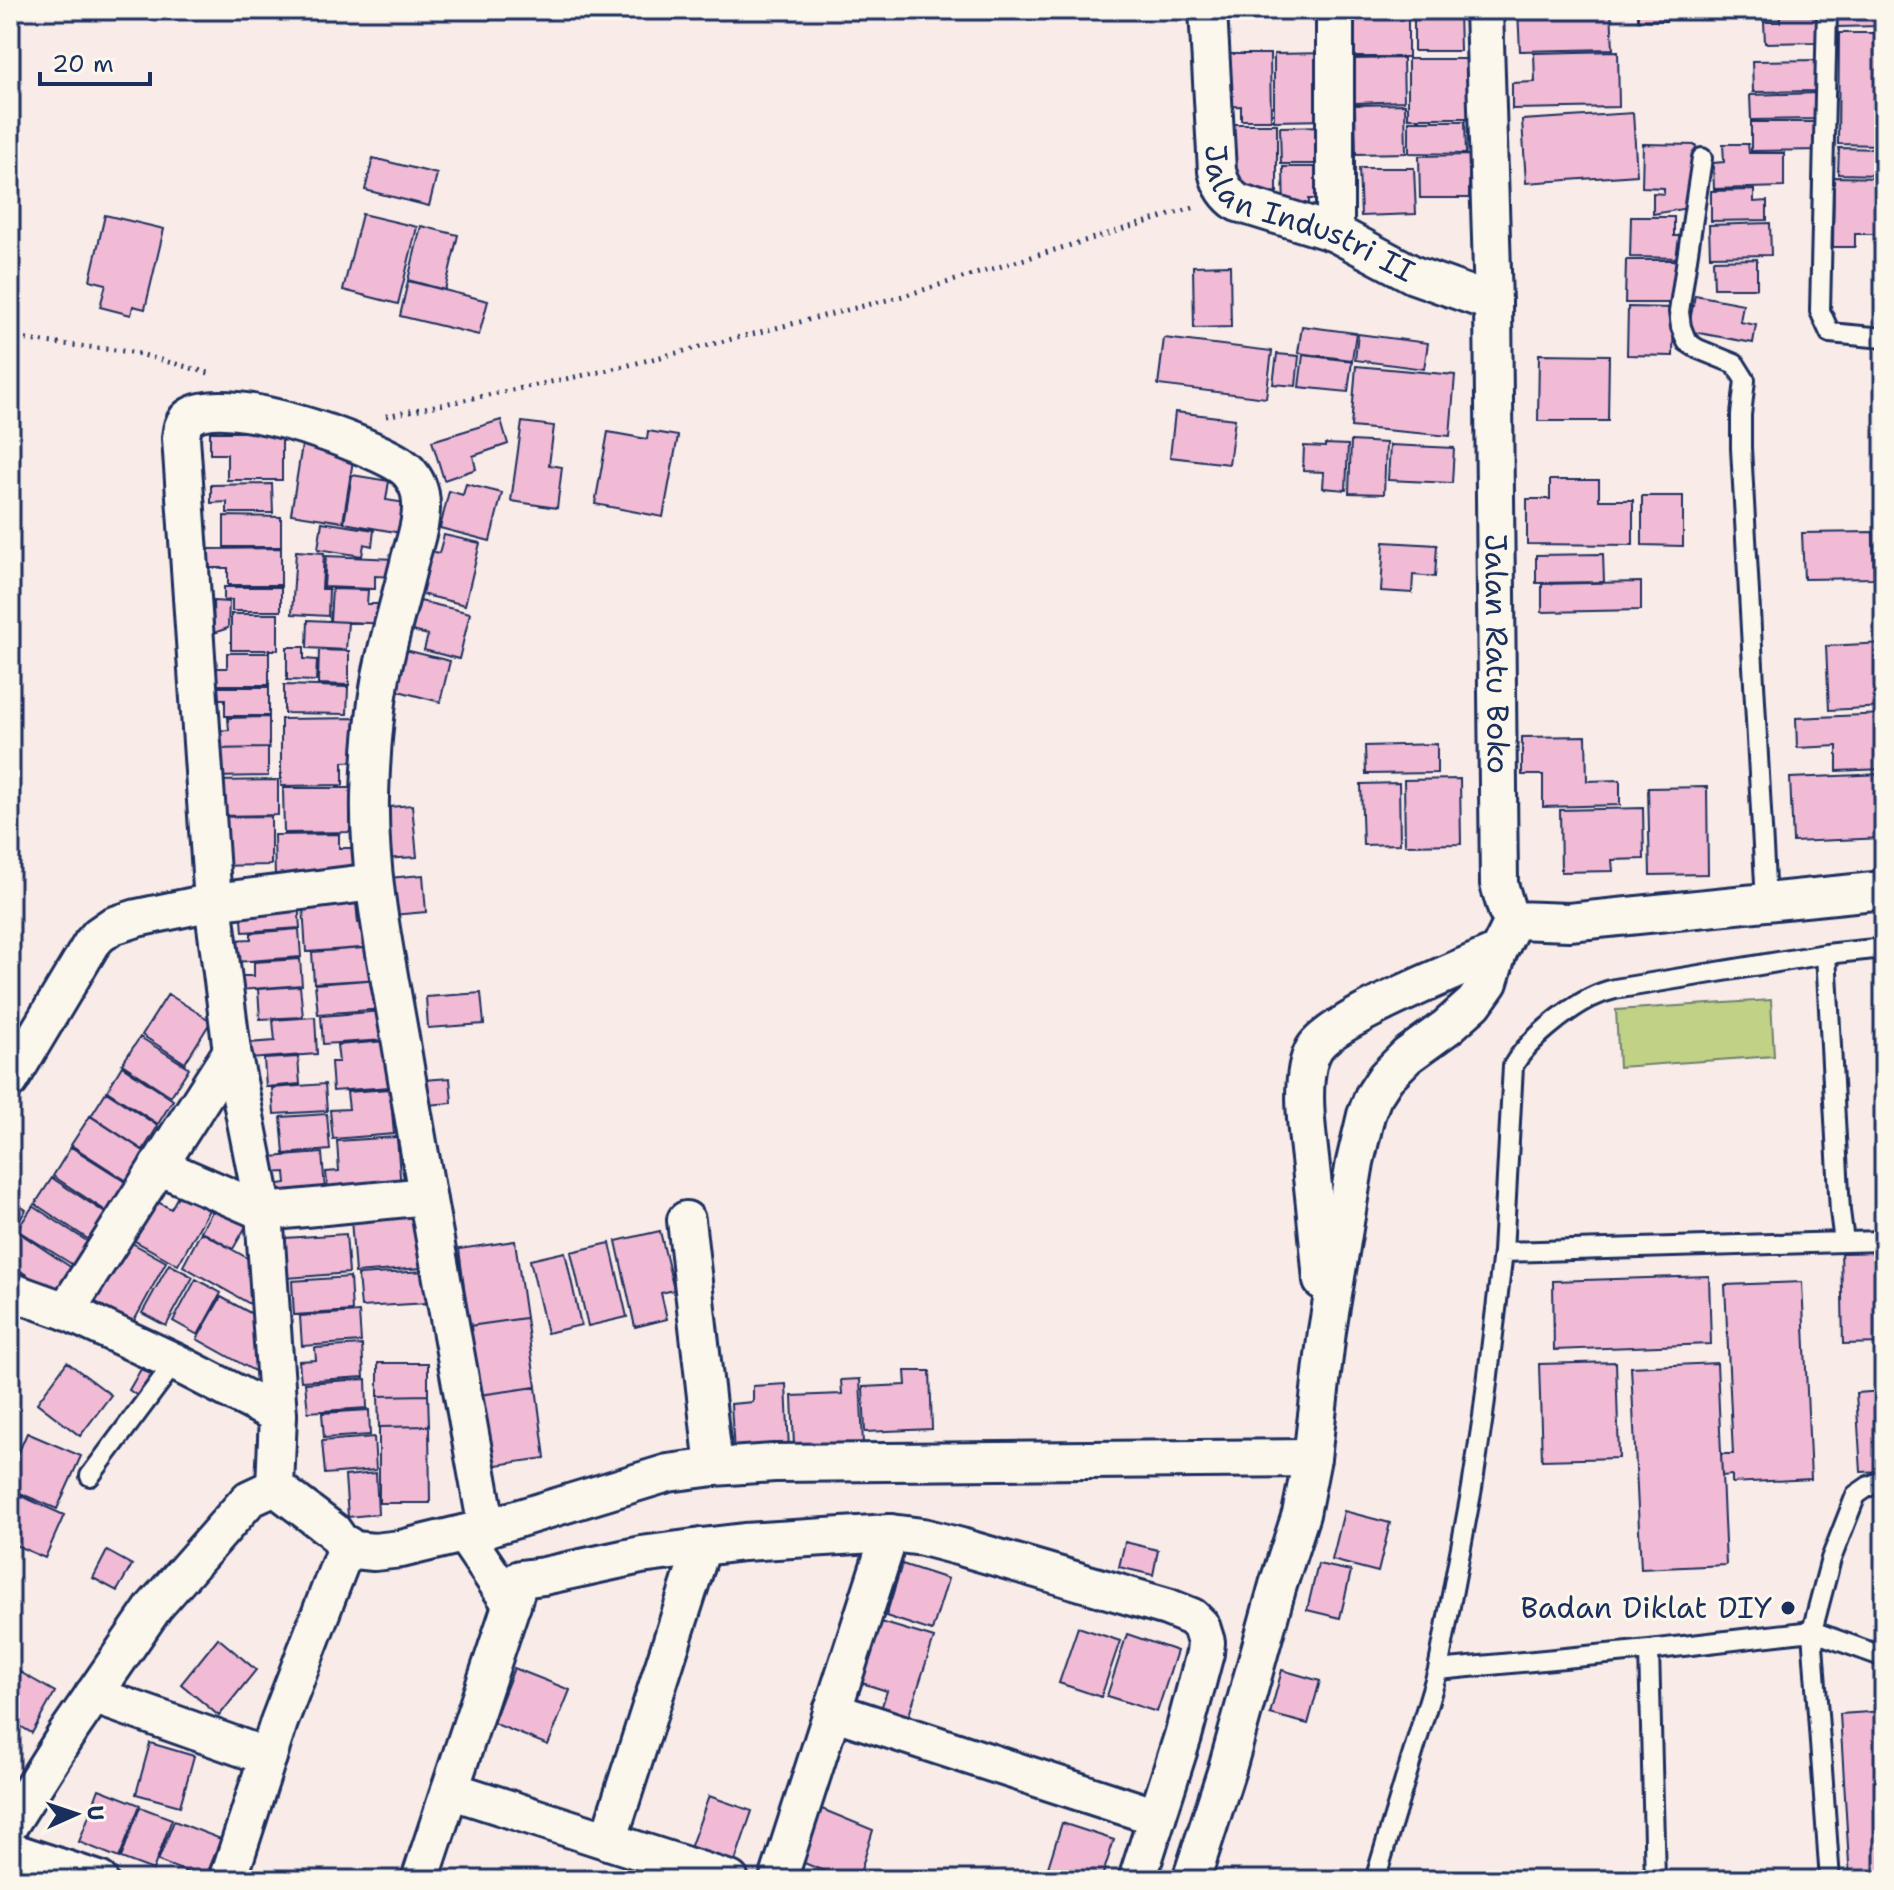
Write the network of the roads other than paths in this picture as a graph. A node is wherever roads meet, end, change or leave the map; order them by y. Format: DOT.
graph roads {
  1 [pos="1208,10"];
  2 [pos="1335,10"];
  3 [pos="1484,10"];
  4 [pos="1827,10"];
  5 [pos="1702,158"];
  6 [pos="1335,233"];
  7 [pos="1493,303"];
  8 [pos="1884,338"];
  9 [pos="374,882"];
  10 [pos="1884,890"];
  11 [pos="1766,901"];
  12 [pos="213,902"];
  13 [pos="1514,920"];
  14 [pos="1884,948"];
  15 [pos="1498,952"];
  16 [pos="1826,954"];
  17 [pos="232,1051"];
  18 [pos="10,1080"];
  19 [pos="158,1166"];
  20 [pos="427,1196"];
  21 [pos="264,1212"];
  22 [pos="686,1220"];
  23 [pos="1884,1241"];
  24 [pos="1844,1242"];
  25 [pos="1503,1252"];
  26 [pos="10,1291"];
  27 [pos="66,1311"];
  28 [pos="1327,1331"];
  29 [pos="175,1362"];
  30 [pos="278,1415"];
  31 [pos="1312,1458"];
  32 [pos="714,1467"];
  33 [pos="90,1476"];
  34 [pos="1884,1480"];
  35 [pos="275,1487"];
  36 [pos="476,1531"];
  37 [pos="890,1533"];
  38 [pos="347,1545"];
  39 [pos="702,1547"];
  40 [pos="512,1605"];
  41 [pos="1812,1631"];
  42 [pos="1649,1650"];
  43 [pos="1884,1657"];
  44 [pos="1438,1670"];
  45 [pos="93,1695"];
  46 [pos="832,1711"];
  47 [pos="268,1757"];
  48 [pos="450,1790"];
  49 [pos="1157,1817"];
  50 [pos="10,1824"];
  51 [pos="608,1841"];
  52 [pos="10,1851"];
  53 [pos="99,1880"];
  54 [pos="228,1880"];
  55 [pos="420,1880"];
  56 [pos="730,1880"];
  57 [pos="778,1880"];
  58 [pos="1137,1880"];
  59 [pos="1191,1880"];
  60 [pos="1375,1880"];
  61 [pos="1655,1880"];
  62 [pos="1830,1880"];
  1 -- 6 [label="street, Jalan Industri II"];
  2 -- 6 [label="street"];
  3 -- 7 [label="street, Jalan Ratu Boko"];
  4 -- 8 [label="lane"];
  5 -- 11 [label="lane"];
  6 -- 7 [label="street, Jalan Industri II"];
  7 -- 13 [label="street, Jalan Ratu Boko"];
  9 -- 12 [label="street"];
  9 -- 12 [label="street"];
  9 -- 20 [label="street"];
  10 -- 11 [label="street"];
  11 -- 13 [label="street"];
  12 -- 17 [label="street"];
  12 -- 18 [label="street"];
  13 -- 15 [label="street"];
  14 -- 16 [label="lane"];
  15 -- 28 [label="street"];
  15 -- 28 [label="street"];
  16 -- 24 [label="lane"];
  16 -- 25 [label="lane"];
  17 -- 19 [label="street"];
  17 -- 21 [label="street"];
  19 -- 21 [label="street"];
  19 -- 27 [label="street"];
  20 -- 21 [label="street"];
  20 -- 36 [label="street"];
  21 -- 30 [label="street"];
  22 -- 32 [label="street"];
  23 -- 24 [label="lane"];
  24 -- 25 [label="lane"];
  25 -- 44 [label="lane"];
  26 -- 27 [label="street"];
  27 -- 29 [label="street"];
  28 -- 31 [label="street"];
  29 -- 30 [label="street"];
  29 -- 33 [label="lane"];
  30 -- 35 [label="street"];
  31 -- 32 [label="street"];
  31 -- 59 [label="street"];
  32 -- 36 [label="street"];
  34 -- 41 [label="lane"];
  35 -- 38 [label="street"];
  35 -- 45 [label="street"];
  36 -- 38 [label="street"];
  36 -- 40 [label="street"];
  37 -- 39 [label="street"];
  37 -- 46 [label="street"];
  37 -- 49 [label="street"];
  38 -- 47 [label="street"];
  39 -- 40 [label="street"];
  39 -- 51 [label="street"];
  40 -- 48 [label="street"];
  41 -- 42 [label="lane"];
  41 -- 43 [label="lane"];
  41 -- 62 [label="lane"];
  42 -- 44 [label="lane"];
  42 -- 61 [label="lane"];
  44 -- 60 [label="lane"];
  45 -- 47 [label="street"];
  45 -- 50 [label="street"];
  46 -- 49 [label="street"];
  46 -- 57 [label="street"];
  47 -- 54 [label="street"];
  48 -- 51 [label="street"];
  48 -- 55 [label="street"];
  49 -- 58 [label="street"];
  51 -- 56 [label="street"];
  52 -- 53 [label="street"];
}
